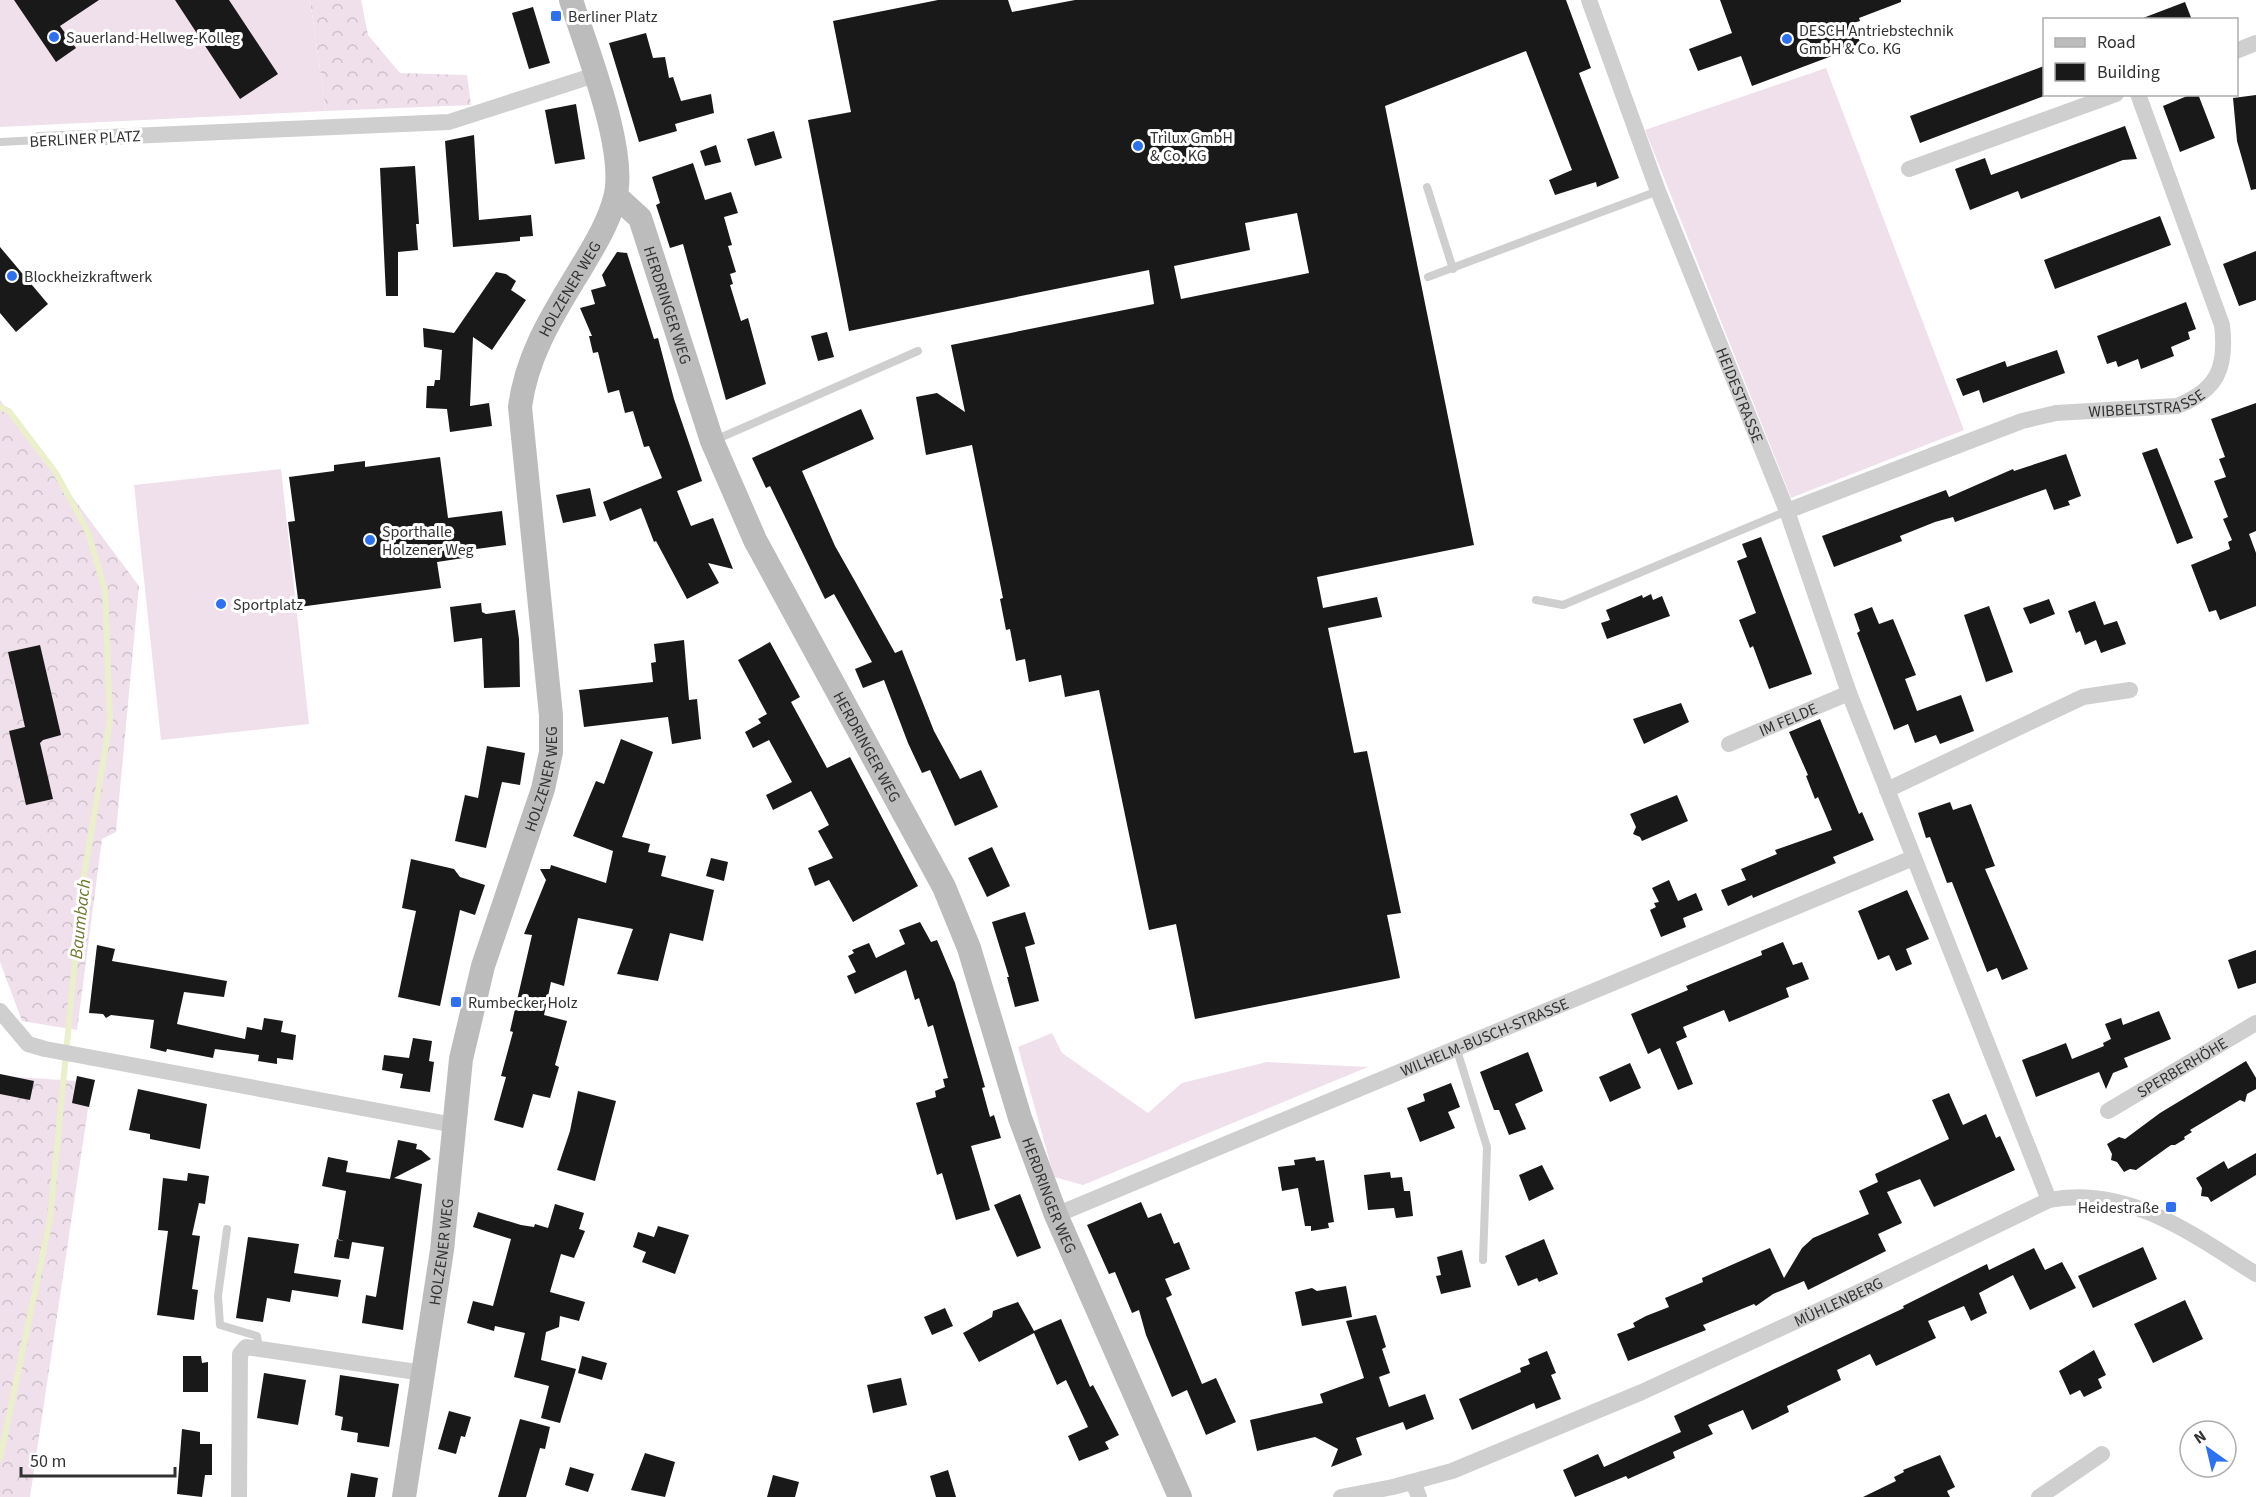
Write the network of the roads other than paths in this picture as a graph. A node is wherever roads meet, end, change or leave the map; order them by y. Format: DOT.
graph roads {
  1 [pos="571,0"];
  2 [pos="1589,0"];
  3 [pos="2256,44"];
  4 [pos="2238,50"];
  5 [pos="595,75"];
  6 [pos="2110,96"];
  7 [pos="2139,96"];
  8 [pos="39,140"];
  9 [pos="0,142"];
  10 [pos="1909,169"];
  11 [pos="1427,187"];
  12 [pos="1658,191"];
  13 [pos="616,196"];
  14 [pos="1453,269"];
  15 [pos="1428,278"];
  16 [pos="918,351"];
  17 [pos="712,441"];
  18 [pos="1787,511"];
  19 [pos="1536,600"];
  20 [pos="2130,690"];
  21 [pos="1849,693"];
  22 [pos="1729,744"];
  23 [pos="1887,790"];
  24 [pos="1913,858"];
  25 [pos="0,1011"];
  26 [pos="2256,1023"];
  27 [pos="1455,1047"];
  28 [pos="2108,1111"];
  29 [pos="454,1125"];
  30 [pos="2049,1200"];
  31 [pos="1056,1215"];
  32 [pos="227,1229"];
  33 [pos="1483,1260"];
  34 [pos="2256,1274"];
  35 [pos="259,1348"];
  36 [pos="423,1373"];
  37 [pos="2102,1454"];
  38 [pos="1416,1490"];
  39 [pos="239,1497"];
  40 [pos="404,1497"];
  41 [pos="1180,1497"];
  42 [pos="1341,1497"];
  43 [pos="2039,1497"];
  1 -- 5 [label="main road"];
  2 -- 12 [label="street, HEIDESTRASSE"];
  3 -- 4 [label="street"];
  5 -- 8 [label="street, BERLINER PLATZ"];
  5 -- 13 [label="main road"];
  6 -- 10 [label="street"];
  7 -- 18 [label="street, WIBBELTSTRASSE"];
  8 -- 9 [label="lane, BERLINER PLATZ"];
  11 -- 14 [label="lane"];
  12 -- 14 [label="lane"];
  12 -- 18 [label="street, HEIDESTRASSE"];
  13 -- 17 [label="main road, HERDRINGER WEG"];
  13 -- 29 [label="main road, HOLZENER WEG"];
  14 -- 15 [label="lane"];
  16 -- 17 [label="lane"];
  17 -- 31 [label="main road, HERDRINGER WEG"];
  18 -- 19 [label="lane"];
  18 -- 21 [label="street, HEIDESTRASSE"];
  20 -- 23 [label="street"];
  21 -- 22 [label="street, IM FELDE"];
  21 -- 23 [label="street, HEIDESTRASSE"];
  23 -- 24 [label="street, HEIDESTRASSE"];
  24 -- 27 [label="street, WILHELM-BUSCH-STRASSE"];
  24 -- 30 [label="street, HEIDESTRASSE"];
  25 -- 29 [label="street"];
  26 -- 28 [label="street, SPERBERHÖHE"];
  27 -- 31 [label="street, WILHELM-BUSCH-STRASSE"];
  27 -- 33 [label="lane"];
  29 -- 36 [label="main road, HOLZENER WEG"];
  30 -- 34 [label="street, MÜHLENBERG"];
  30 -- 38 [label="street, MÜHLENBERG"];
  31 -- 41 [label="main road, HERDRINGER WEG"];
  32 -- 35 [label="lane"];
  35 -- 36 [label="street"];
  35 -- 39 [label="street"];
  36 -- 40 [label="main road, HOLZENER WEG"];
  37 -- 43 [label="street"];
  38 -- 42 [label="street, MÜHLENBERG"];
}
